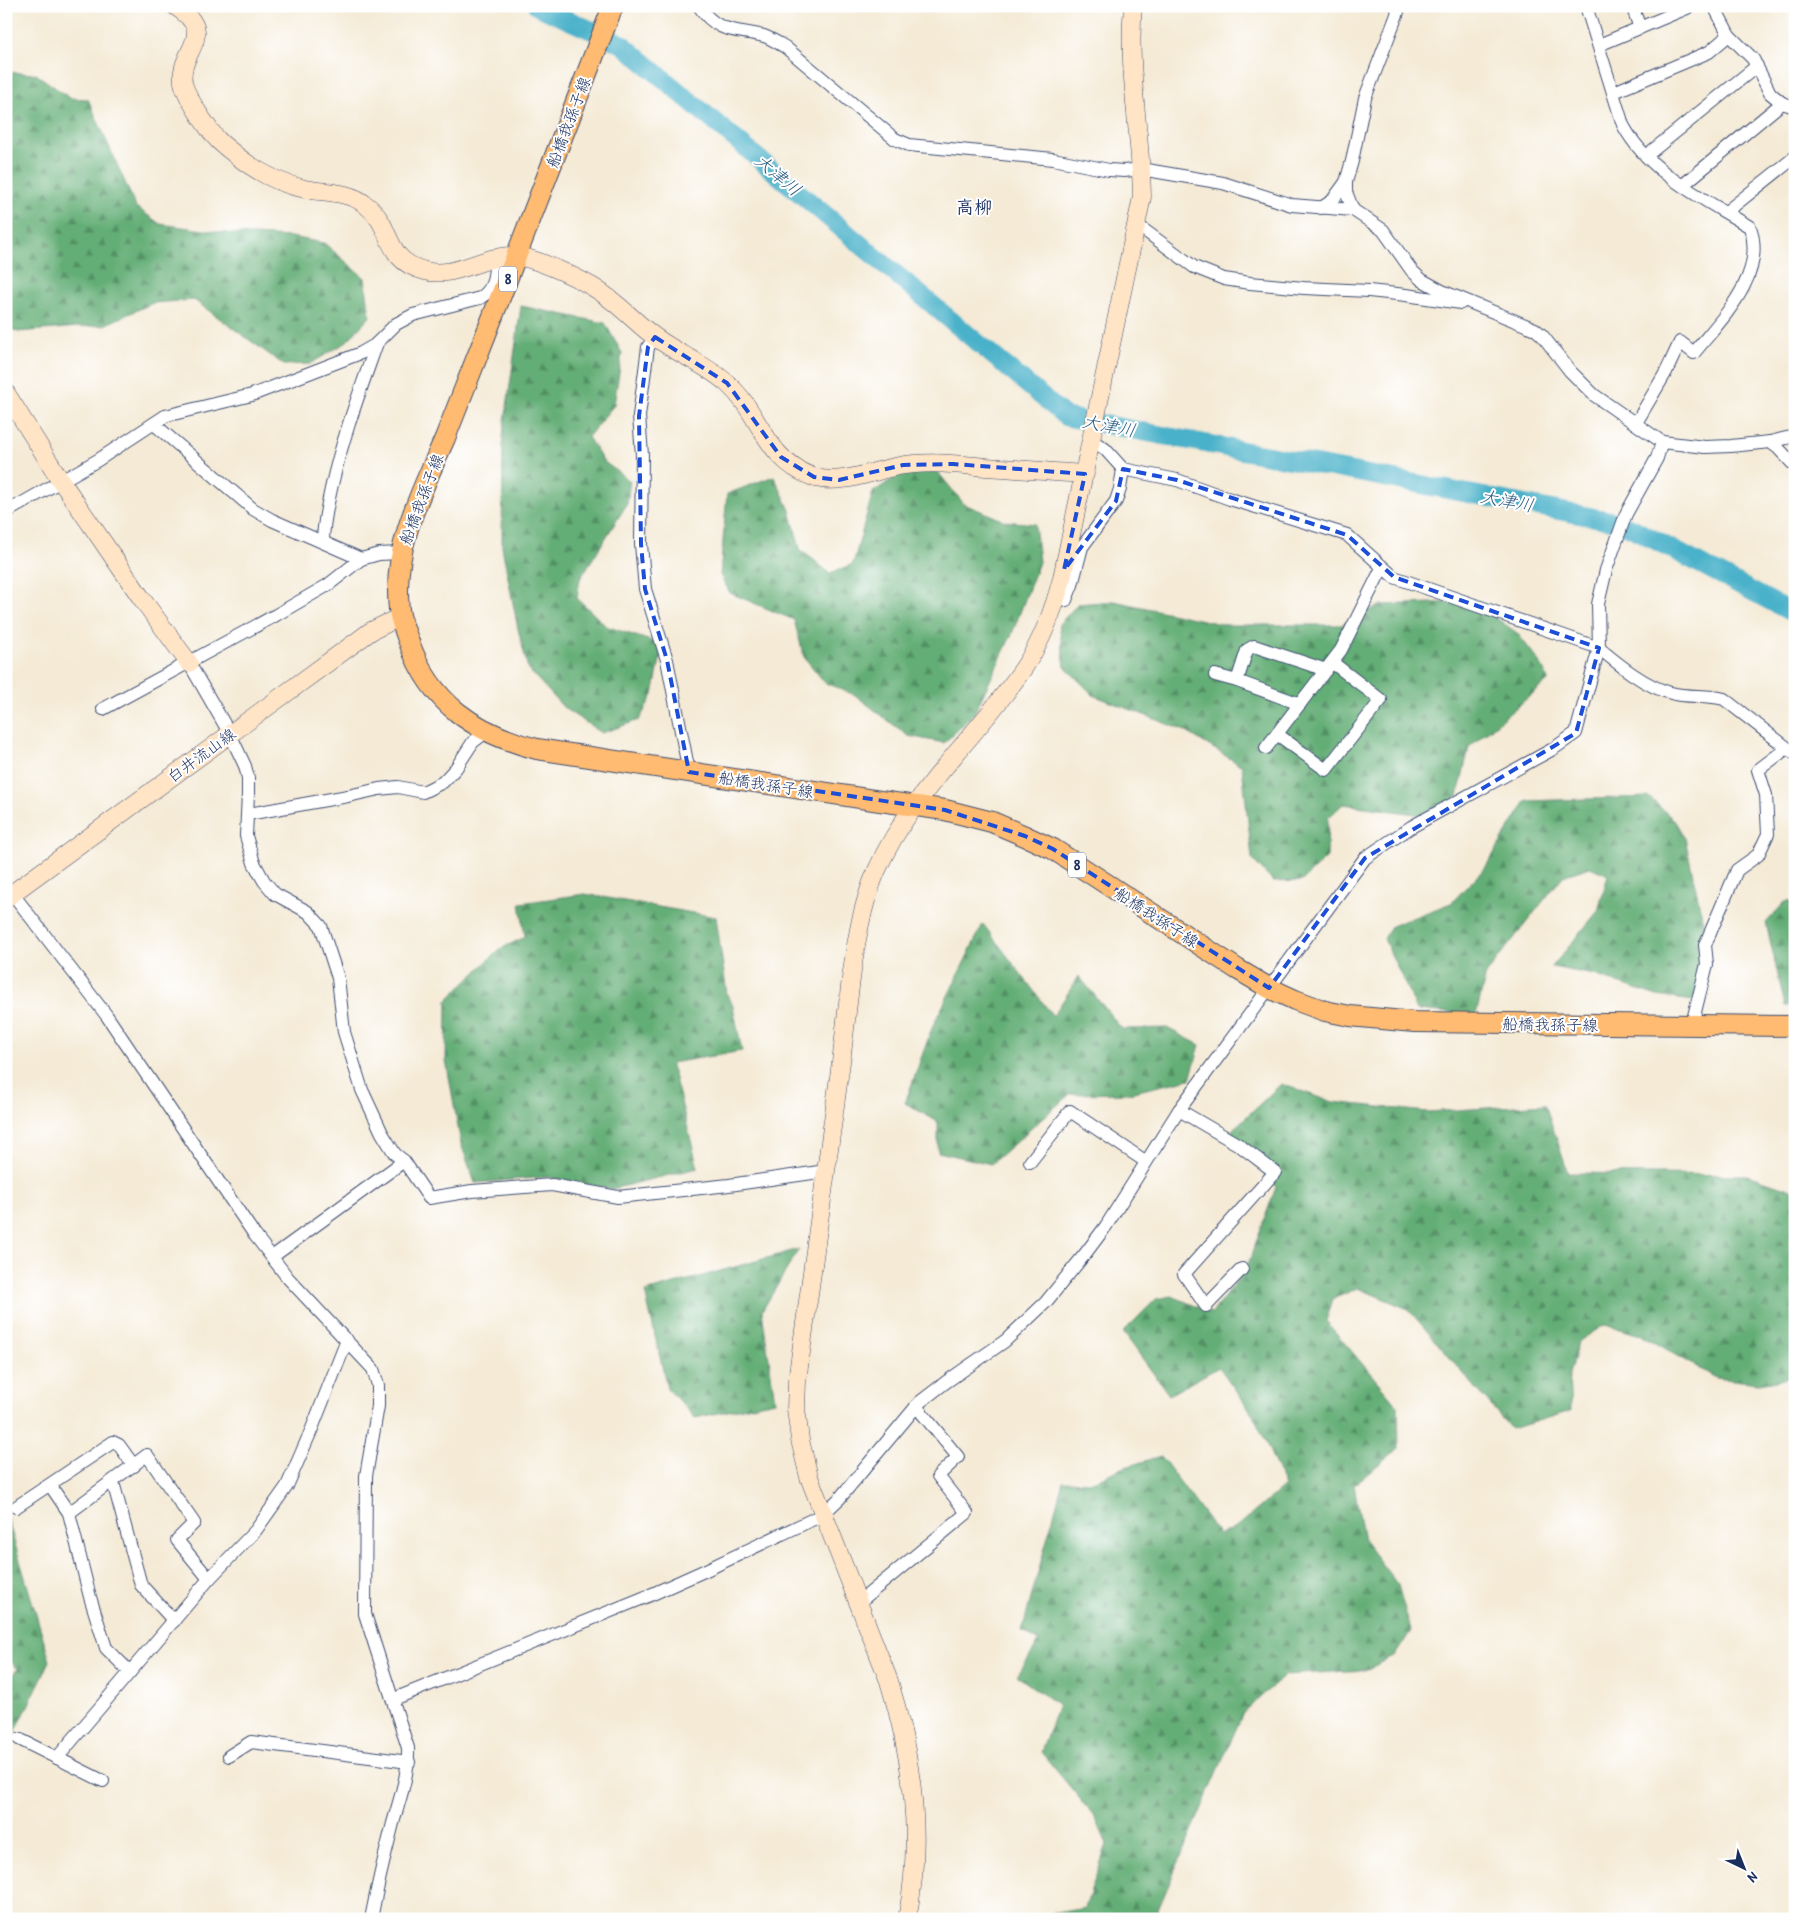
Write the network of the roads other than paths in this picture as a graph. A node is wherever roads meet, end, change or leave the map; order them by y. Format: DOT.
graph roads {
  1 [pos="175,6"];
  2 [pos="699,6"];
  3 [pos="1133,6"];
  4 [pos="1586,6"];
  5 [pos="1632,6"];
  6 [pos="1686,6"];
  7 [pos="1714,6"];
  8 [pos="1399,8"];
  9 [pos="611,12"];
  10 [pos="1640,28"];
  11 [pos="1729,35"];
  12 [pos="1599,45"];
  13 [pos="1757,66"];
  14 [pos="1614,92"];
  15 [pos="1782,103"];
  16 [pos="1795,107"];
  17 [pos="1647,155"];
  18 [pos="1795,157"];
  19 [pos="1141,169"];
  20 [pos="1346,182"];
  21 [pos="1683,185"];
  22 [pos="1321,208"];
  23 [pos="1353,210"];
  24 [pos="1726,212"];
  25 [pos="1136,224"];
  26 [pos="517,256"];
  27 [pos="496,259"];
  28 [pos="1471,303"];
  29 [pos="655,337"];
  30 [pos="377,342"];
  31 [pos="7,394"];
  32 [pos="1636,423"];
  33 [pos="154,424"];
  34 [pos="1795,436"];
  35 [pos="1091,437"];
  36 [pos="1662,442"];
  37 [pos="1770,442"];
  38 [pos="1795,466"];
  39 [pos="1123,468"];
  40 [pos="1085,474"];
  41 [pos="61,481"];
  42 [pos="10,510"];
  43 [pos="323,542"];
  44 [pos="400,553"];
  45 [pos="361,560"];
  46 [pos="1382,568"];
  47 [pos="1057,598"];
  48 [pos="400,617"];
  49 [pos="1599,648"];
  50 [pos="189,663"];
  51 [pos="1329,666"];
  52 [pos="1215,676"];
  53 [pos="1237,681"];
  54 [pos="1300,704"];
  55 [pos="103,709"];
  56 [pos="486,732"];
  57 [pos="230,734"];
  58 [pos="1277,734"];
  59 [pos="1266,748"];
  60 [pos="1791,751"];
  61 [pos="689,772"];
  62 [pos="916,805"];
  63 [pos="248,814"];
  64 [pos="9,896"];
  65 [pos="1269,988"];
  66 [pos="1692,1024"];
  67 [pos="1795,1026"];
  68 [pos="1179,1110"];
  69 [pos="404,1161"];
  70 [pos="1146,1161"];
  71 [pos="1030,1162"];
  72 [pos="826,1171"];
  73 [pos="272,1257"];
  74 [pos="1242,1269"];
  75 [pos="347,1340"];
  76 [pos="916,1406"];
  77 [pos="134,1466"];
  78 [pos="113,1482"];
  79 [pos="50,1484"];
  80 [pos="16,1507"];
  81 [pos="69,1513"];
  82 [pos="822,1515"];
  83 [pos="209,1579"];
  84 [pos="858,1603"];
  85 [pos="174,1621"];
  86 [pos="130,1672"];
  87 [pos="394,1699"];
  88 [pos="19,1739"];
  89 [pos="229,1756"];
  90 [pos="58,1758"];
  91 [pos="409,1762"];
  92 [pos="102,1782"];
  93 [pos="371,1919"];
  94 [pos="907,1919"];
  1 -- 27 [label="street"];
  2 -- 19 [label="street"];
  3 -- 19 [label="street"];
  4 -- 12 [label="street"];
  5 -- 10 [label="street"];
  6 -- 10 [label="street"];
  7 -- 11 [label="street"];
  8 -- 20 [label="street"];
  9 -- 26 [label="main road, 船橋我孫子線 / 8"];
  10 -- 12 [label="street"];
  11 -- 13 [label="street"];
  11 -- 14 [label="street"];
  12 -- 14 [label="street"];
  13 -- 15 [label="street"];
  13 -- 17 [label="street"];
  14 -- 17 [label="street"];
  15 -- 16 [label="street"];
  15 -- 21 [label="street"];
  17 -- 21 [label="street"];
  18 -- 24 [label="street"];
  19 -- 22 [label="street"];
  19 -- 25 [label="street"];
  20 -- 22 [label="street"];
  20 -- 23 [label="street"];
  21 -- 24 [label="street"];
  22 -- 23 [label="street"];
  23 -- 28 [label="street"];
  24 -- 32 [label="street"];
  25 -- 28 [label="street"];
  25 -- 35 [label="street"];
  26 -- 27 [label="street"];
  26 -- 29 [label="street"];
  26 -- 44 [label="main road, 船橋我孫子線 / 8"];
  27 -- 30 [label="street"];
  28 -- 32 [label="street"];
  29 -- 40 [label="street"];
  29 -- 61 [label="street"];
  30 -- 33 [label="street"];
  30 -- 43 [label="street"];
  31 -- 41 [label="street"];
  32 -- 36 [label="street"];
  33 -- 41 [label="street"];
  33 -- 43 [label="street"];
  34 -- 37 [label="street"];
  35 -- 39 [label="street"];
  35 -- 40 [label="street"];
  36 -- 37 [label="street"];
  36 -- 49 [label="street"];
  37 -- 38 [label="street"];
  39 -- 46 [label="street"];
  39 -- 47 [label="street"];
  40 -- 47 [label="street"];
  41 -- 42 [label="street"];
  41 -- 50 [label="street"];
  43 -- 45 [label="street"];
  44 -- 45 [label="street"];
  44 -- 48 [label="main road, 船橋我孫子線 / 8"];
  45 -- 50 [label="street"];
  46 -- 49 [label="street"];
  46 -- 51 [label="street"];
  47 -- 62 [label="street"];
  48 -- 56 [label="main road, 船橋我孫子線 / 8"];
  48 -- 57 [label="street, 白井流山線"];
  49 -- 60 [label="street"];
  49 -- 65 [label="street"];
  50 -- 55 [label="street"];
  50 -- 57 [label="street"];
  51 -- 53 [label="street"];
  51 -- 54 [label="street"];
  51 -- 58 [label="street"];
  52 -- 53 [label="street"];
  53 -- 54 [label="street"];
  54 -- 58 [label="street"];
  56 -- 61 [label="main road, 船橋我孫子線 / 8"];
  56 -- 63 [label="street"];
  57 -- 63 [label="street"];
  57 -- 64 [label="street, 白井流山線"];
  58 -- 59 [label="street"];
  60 -- 66 [label="street"];
  61 -- 62 [label="main road, 船橋我孫子線 / 8"];
  62 -- 65 [label="main road, 船橋我孫子線 / 8"];
  62 -- 72 [label="street"];
  63 -- 69 [label="street"];
  64 -- 73 [label="street"];
  65 -- 66 [label="main road, 船橋我孫子線 / 8"];
  65 -- 68 [label="street"];
  66 -- 67 [label="main road, 船橋我孫子線 / 8"];
  68 -- 70 [label="street"];
  68 -- 74 [label="street"];
  69 -- 72 [label="street"];
  69 -- 73 [label="street"];
  70 -- 71 [label="street"];
  70 -- 76 [label="street"];
  72 -- 82 [label="street"];
  73 -- 75 [label="street"];
  75 -- 83 [label="street"];
  75 -- 87 [label="street"];
  76 -- 82 [label="street"];
  76 -- 84 [label="street"];
  77 -- 78 [label="street"];
  77 -- 79 [label="street"];
  77 -- 83 [label="street"];
  78 -- 81 [label="street"];
  78 -- 85 [label="street"];
  79 -- 80 [label="street"];
  79 -- 81 [label="street"];
  81 -- 86 [label="street"];
  82 -- 84 [label="street"];
  82 -- 87 [label="street"];
  83 -- 85 [label="street"];
  84 -- 94 [label="street"];
  85 -- 86 [label="street"];
  86 -- 90 [label="street"];
  87 -- 91 [label="street"];
  88 -- 90 [label="street"];
  89 -- 91 [label="street"];
  90 -- 92 [label="street"];
  91 -- 93 [label="street"];
}
